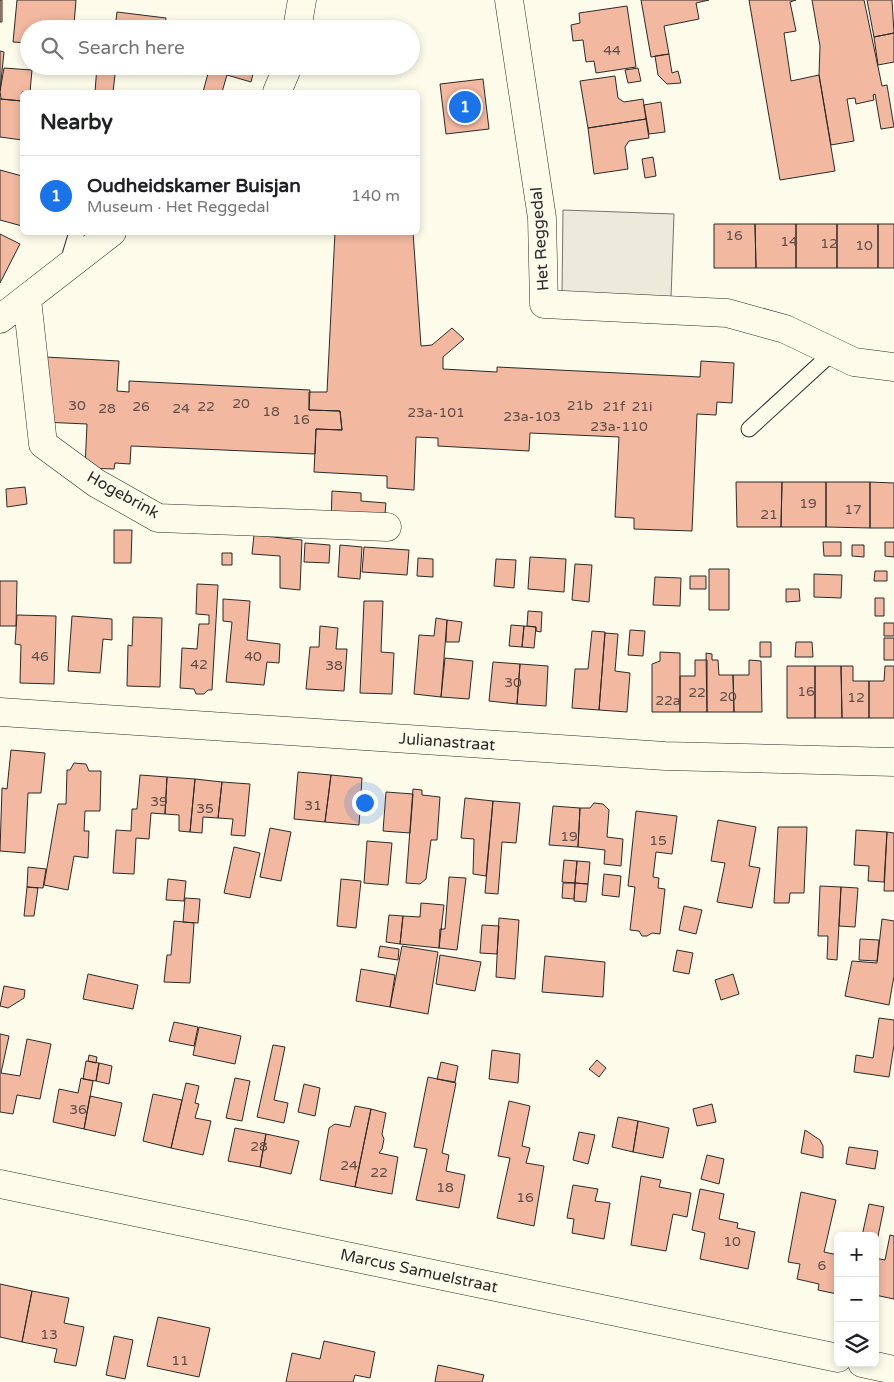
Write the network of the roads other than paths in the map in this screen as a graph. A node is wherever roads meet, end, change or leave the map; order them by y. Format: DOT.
graph roads {
  1 [pos="302,0"];
  2 [pos="509,0"];
  3 [pos="299,20"];
  4 [pos="284,75"];
  5 [pos="278,90"];
  6 [pos="76,235"];
  7 [pos="108,235"];
  8 [pos="66,269"];
  9 [pos="27,300"];
  10 [pos="0,319"];
  11 [pos="833,352"];
  12 [pos="894,367"];
  13 [pos="749,429"];
  14 [pos="387,527"];
  15 [pos="0,712"];
  16 [pos="894,762"];
  17 [pos="0,1184"];
  18 [pos="834,1357"];
  19 [pos="879,1367"];
  20 [pos="894,1370"];
  1 -- 3 [label="street"];
  2 -- 11 [label="street, Het Reggedal"];
  4 -- 5 [label="street"];
  6 -- 8 [label="lane"];
  7 -- 8 [label="street"];
  8 -- 9 [label="street"];
  9 -- 10 [label="street"];
  9 -- 14 [label="street, Hogebrink"];
  11 -- 12 [label="street, Het Reggedal"];
  11 -- 13 [label="lane"];
  15 -- 16 [label="street, Julianastraat"];
  17 -- 18 [label="street, Marcus Samuelstraat"];
  19 -- 20 [label="street"];
}
